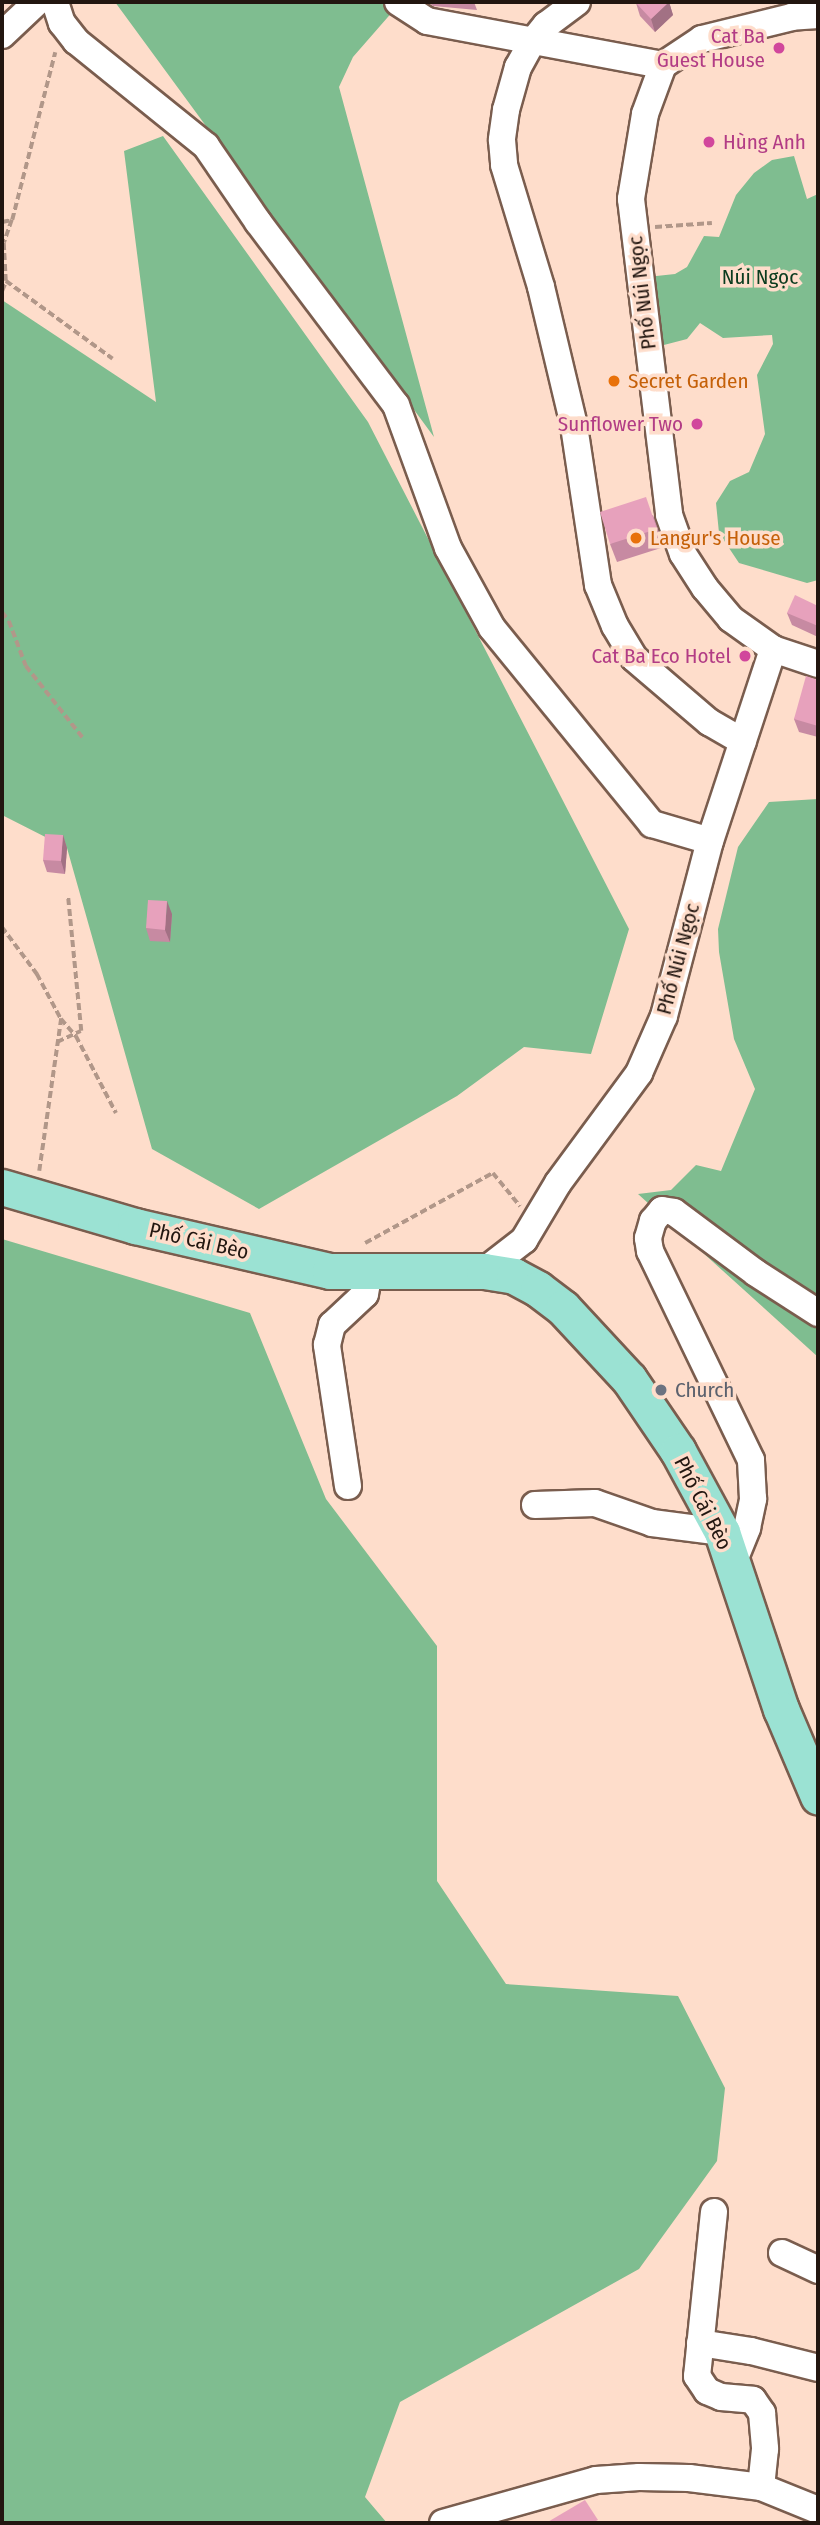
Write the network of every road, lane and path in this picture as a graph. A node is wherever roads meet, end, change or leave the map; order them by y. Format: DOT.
graph roads {
  1 [pos="37,2"];
  2 [pos="398,2"];
  3 [pos="577,2"];
  4 [pos="58,12"];
  5 [pos="818,15"];
  6 [pos="2,35"];
  7 [pos="531,42"];
  8 [pos="663,65"];
  9 [pos="12,220"];
  10 [pos="2,222"];
  11 [pos="712,223"];
  12 [pos="635,229"];
  13 [pos="6,281"];
  14 [pos="2,292"];
  15 [pos="113,359"];
  16 [pos="2,612"];
  17 [pos="773,649"];
  18 [pos="818,663"];
  19 [pos="83,738"];
  20 [pos="743,742"];
  21 [pos="710,841"];
  22 [pos="68,898"];
  23 [pos="2,927"];
  24 [pos="61,1019"];
  25 [pos="76,1036"];
  26 [pos="57,1042"];
  27 [pos="116,1113"];
  28 [pos="2,1187"];
  29 [pos="36,1197"];
  30 [pos="529,1232"];
  31 [pos="330,1271"];
  32 [pos="369,1271"];
  33 [pos="484,1271"];
  34 [pos="538,1289"];
  35 [pos="818,1312"];
  36 [pos="348,1486"];
  37 [pos="535,1505"];
  38 [pos="727,1547"];
  39 [pos="818,1796"];
  40 [pos="714,2212"];
  41 [pos="782,2253"];
  42 [pos="818,2270"];
  43 [pos="700,2343"];
  44 [pos="818,2368"];
  45 [pos="761,2487"];
  46 [pos="818,2510"];
  47 [pos="443,2523"];
  1 -- 6 [label="street"];
  2 -- 7 [label="street"];
  3 -- 7 [label="street"];
  4 -- 9 [label="path"];
  4 -- 21 [label="street"];
  5 -- 8 [label="street"];
  7 -- 8 [label="street"];
  7 -- 20 [label="street"];
  8 -- 12 [label="street, Phố Núi Ngọc"];
  9 -- 10 [label="path"];
  9 -- 13 [label="path"];
  11 -- 12 [label="path"];
  12 -- 17 [label="street, Phố Núi Ngọc"];
  13 -- 14 [label="path"];
  13 -- 15 [label="path"];
  16 -- 19 [label="path"];
  17 -- 18 [label="street, Phố Núi Ngọc"];
  17 -- 20 [label="street, Phố Núi Ngọc"];
  20 -- 21 [label="street, Phố Núi Ngọc"];
  21 -- 30 [label="street, Phố Núi Ngọc"];
  22 -- 25 [label="path"];
  23 -- 24 [label="path"];
  24 -- 25 [label="path"];
  24 -- 26 [label="path"];
  25 -- 26 [label="path"];
  25 -- 27 [label="path"];
  26 -- 29 [label="path"];
  28 -- 29 [label="main road, Phố Cái Bèo"];
  29 -- 31 [label="main road, Phố Cái Bèo"];
  30 -- 31 [label="path"];
  30 -- 33 [label="street"];
  30 -- 34 [label="street"];
  31 -- 32 [label="main road, Phố Cái Bèo"];
  32 -- 33 [label="main road, Phố Cái Bèo"];
  32 -- 36 [label="street"];
  33 -- 34 [label="main road, Phố Cái Bèo"];
  34 -- 38 [label="main road, Phố Cái Bèo"];
  35 -- 38 [label="street"];
  37 -- 38 [label="street"];
  38 -- 39 [label="main road, Phố Cái Bèo"];
  40 -- 43 [label="street"];
  41 -- 42 [label="street"];
  43 -- 44 [label="street"];
  43 -- 45 [label="street"];
  45 -- 46 [label="street"];
  45 -- 47 [label="street"];
}
